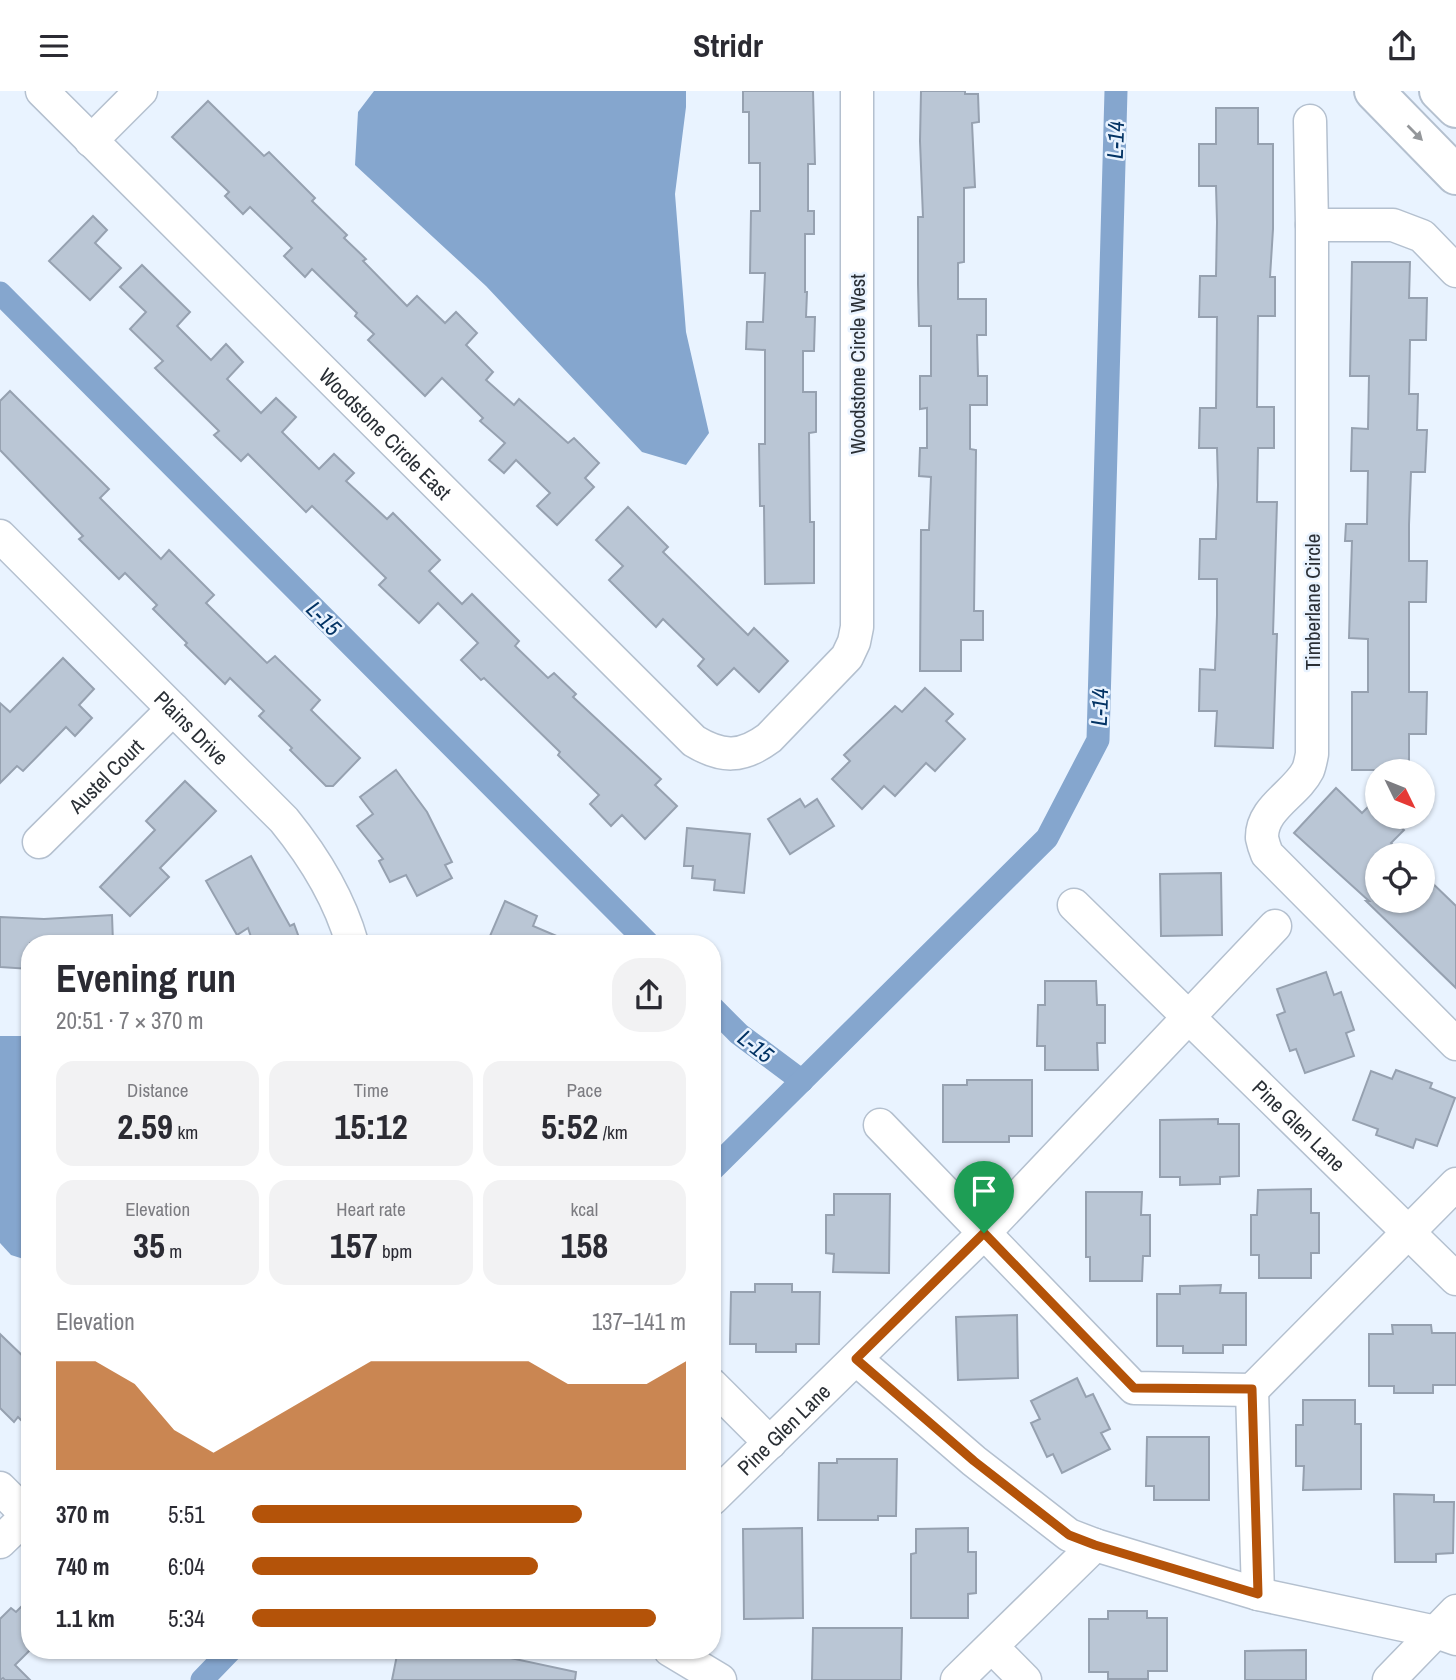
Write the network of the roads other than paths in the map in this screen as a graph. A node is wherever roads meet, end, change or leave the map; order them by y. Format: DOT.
graph roads {
  1 [pos="42,91"];
  2 [pos="141,91"];
  3 [pos="857,91"];
  4 [pos="1374,91"];
  5 [pos="1439,91"];
  6 [pos="1456,108"];
  7 [pos="1310,121"];
  8 [pos="91,141"];
  9 [pos="1456,174"];
  10 [pos="1312,225"];
  11 [pos="1456,271"];
  12 [pos="0,536"];
  13 [pos="173,709"];
  14 [pos="741,753"];
  15 [pos="39,842"];
  16 [pos="1074,905"];
  17 [pos="1275,926"];
  18 [pos="350,935"];
  19 [pos="1188,1017"];
  20 [pos="1456,1044"];
  21 [pos="880,1125"];
  22 [pos="1456,1184"];
  23 [pos="984,1233"];
  24 [pos="1409,1233"];
  25 [pos="1456,1279"];
  26 [pos="856,1359"];
  27 [pos="1252,1389"];
  28 [pos="721,1394"];
  29 [pos="770,1443"];
  30 [pos="0,1488"];
  31 [pos="721,1490"];
  32 [pos="21,1508"];
  33 [pos="21,1521"];
  34 [pos="0,1542"];
  35 [pos="1095,1545"];
  36 [pos="1258,1594"];
  37 [pos="1449,1627"];
  38 [pos="992,1647"];
  39 [pos="685,1659"];
  40 [pos="720,1680"];
  41 [pos="957,1680"];
  42 [pos="1025,1680"];
  43 [pos="1390,1680"];
  1 -- 8 [label="street, Woodstone Circle East"];
  2 -- 8 [label="street"];
  3 -- 14 [label="street, Woodstone Circle West"];
  4 -- 9 [label="main road, one-way"];
  5 -- 6 [label="main road"];
  7 -- 10 [label="street, Timberlane Circle"];
  8 -- 14 [label="street, Woodstone Circle East"];
  10 -- 11 [label="street"];
  10 -- 20 [label="street, Timberlane Circle"];
  12 -- 13 [label="street, Plains Drive"];
  13 -- 15 [label="street, Austel Court"];
  13 -- 18 [label="street, Plains Drive"];
  16 -- 19 [label="street, Pine Glen Lane"];
  17 -- 19 [label="street, Pine Glen Lane"];
  19 -- 23 [label="street, Pine Glen Lane"];
  19 -- 24 [label="street, Pine Glen Lane"];
  21 -- 23 [label="street"];
  22 -- 24 [label="street"];
  23 -- 26 [label="street, Pine Glen Lane"];
  23 -- 27 [label="street"];
  24 -- 25 [label="street, Pine Glen Lane"];
  24 -- 27 [label="street"];
  26 -- 29 [label="street, Pine Glen Lane"];
  26 -- 35 [label="street"];
  27 -- 36 [label="street"];
  28 -- 29 [label="street"];
  29 -- 31 [label="street, Pine Glen Lane"];
  30 -- 32 [label="street"];
  33 -- 34 [label="street"];
  35 -- 36 [label="street"];
  35 -- 38 [label="street"];
  36 -- 37 [label="street"];
  37 -- 43 [label="street"];
  38 -- 41 [label="street"];
  38 -- 42 [label="street"];
  39 -- 40 [label="street"];
}
